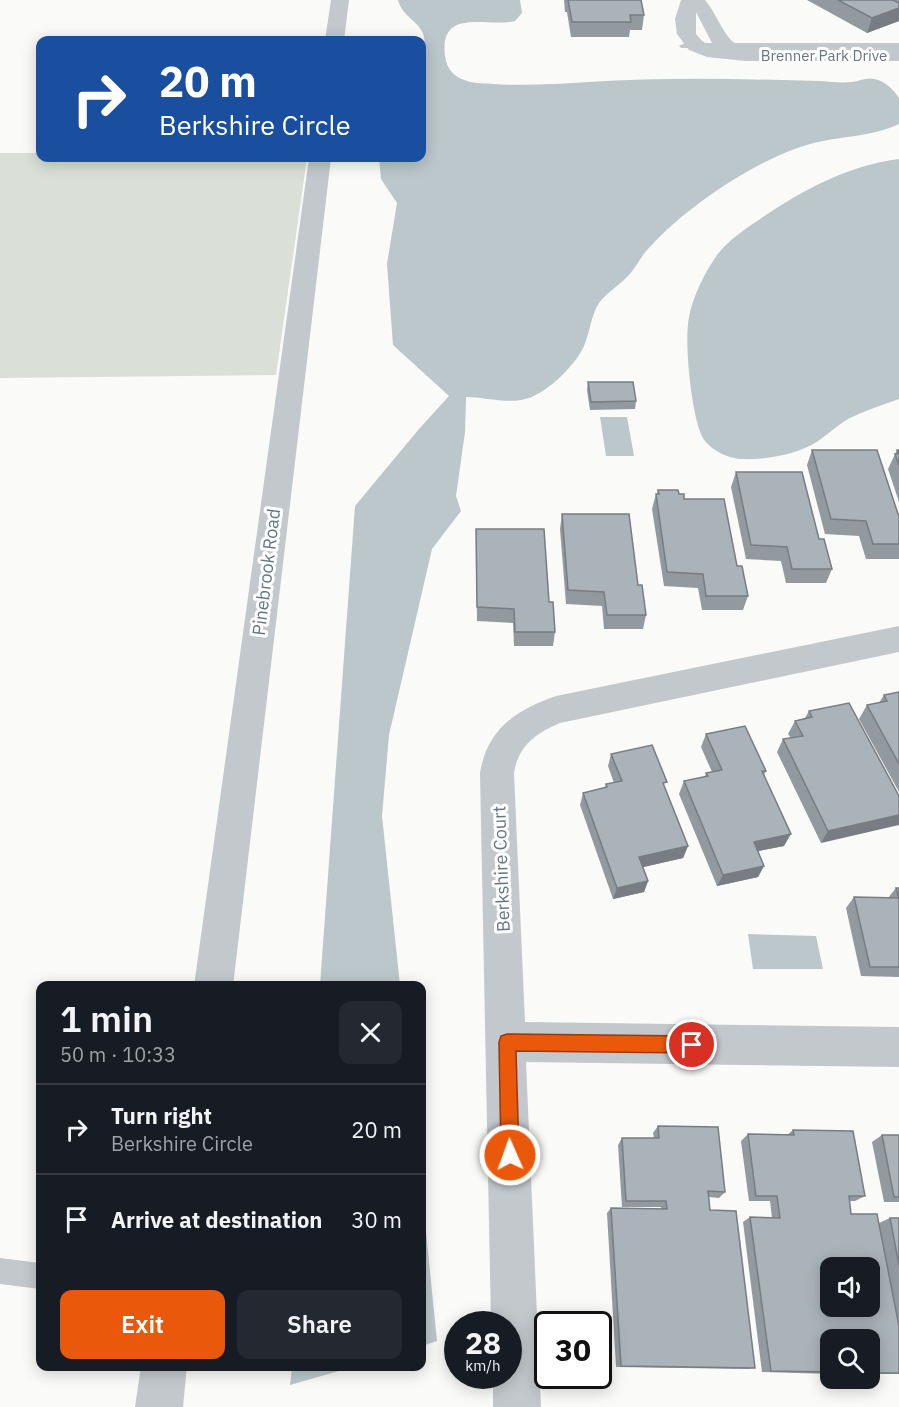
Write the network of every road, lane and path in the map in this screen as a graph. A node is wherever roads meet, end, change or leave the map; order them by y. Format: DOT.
graph roads {
  1 [pos="340,0"];
  2 [pos="690,0"];
  3 [pos="695,0"];
  4 [pos="336,36"];
  5 [pos="690,46"];
  6 [pos="722,46"];
  7 [pos="899,46"];
  8 [pos="748,55"];
  9 [pos="899,55"];
  10 [pos="319,162"];
  11 [pos="899,639"];
  12 [pos="214,981"];
  13 [pos="507,1042"];
  14 [pos="899,1047"];
  15 [pos="0,1271"];
  16 [pos="36,1276"];
  17 [pos="163,1371"];
  18 [pos="159,1407"];
  19 [pos="517,1407"];
  1 -- 4 [label="street"];
  2 -- 5 [label="street"];
  3 -- 6 [label="street"];
  5 -- 6 [label="lane"];
  5 -- 8 [label="street, Brenner Park Drive"];
  6 -- 7 [label="lane"];
  6 -- 8 [label="street"];
  8 -- 9 [label="street, Brenner Park Drive"];
  10 -- 12 [label="street, Pinebrook Road"];
  11 -- 13 [label="street, Berkshire Court"];
  13 -- 14 [label="street"];
  13 -- 19 [label="street, Berkshire Court"];
  15 -- 16 [label="lane"];
  17 -- 18 [label="street"];
}
